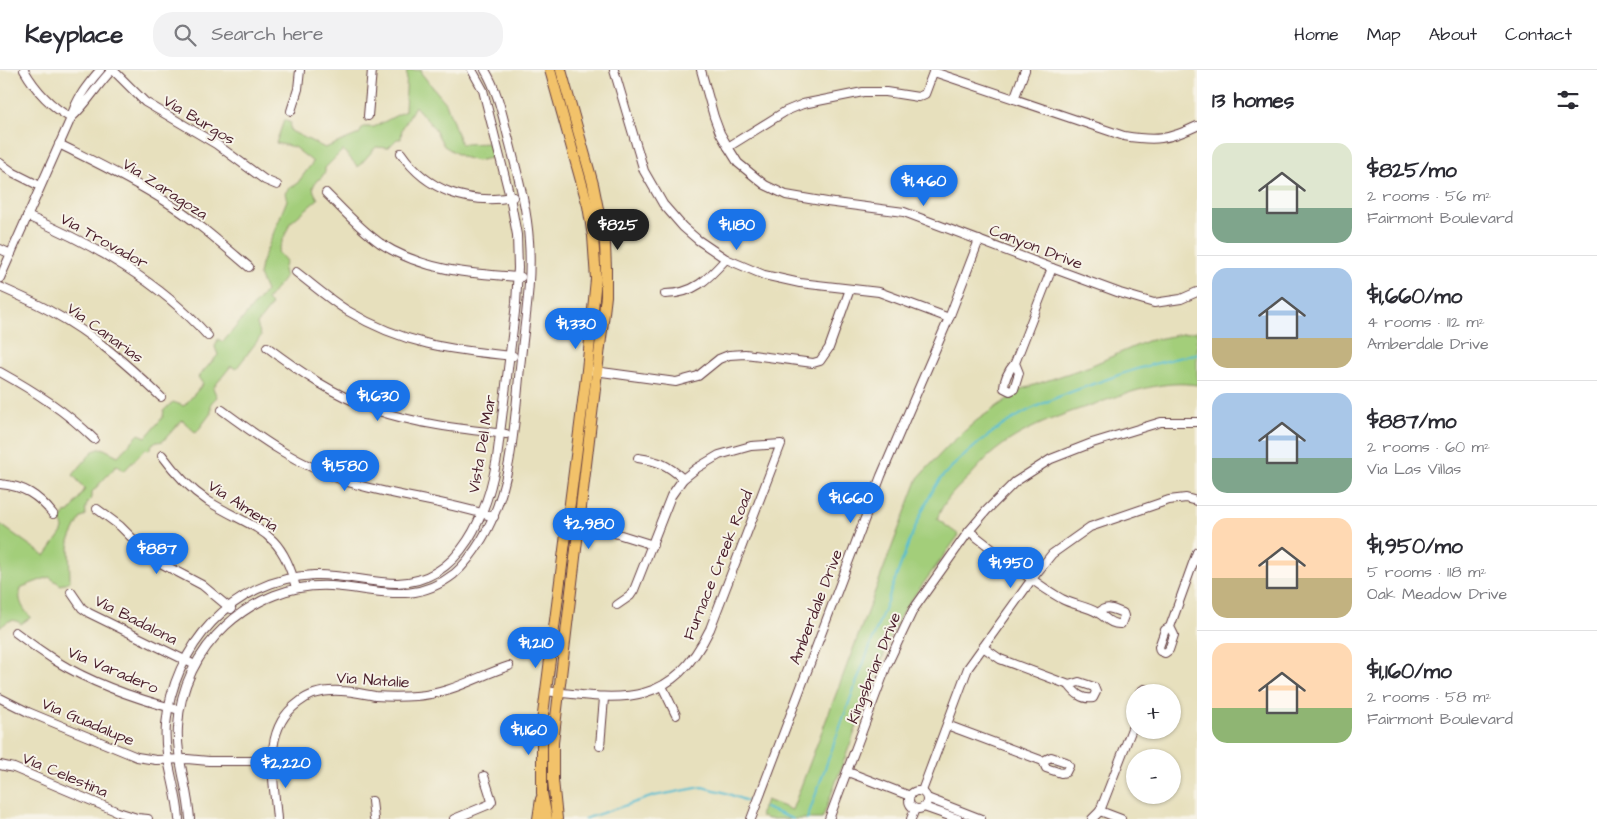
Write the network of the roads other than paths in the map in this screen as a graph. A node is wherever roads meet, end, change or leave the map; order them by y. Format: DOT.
graph roads {
  1 [pos="24,70"];
  2 [pos="100,70"];
  3 [pos="112,70"];
  4 [pos="300,70"];
  5 [pos="372,70"];
  6 [pos="472,70"];
  7 [pos="486,70"];
  8 [pos="550,70"];
  9 [pos="561,70"];
  10 [pos="614,70"];
  11 [pos="701,70"];
  12 [pos="1025,70"];
  13 [pos="934,71"];
  14 [pos="1014,99"];
  15 [pos="291,111"];
  16 [pos="368,116"];
  17 [pos="71,118"];
  18 [pos="1197,126"];
  19 [pos="59,144"];
  20 [pos="728,147"];
  21 [pos="401,153"];
  22 [pos="0,163"];
  23 [pos="278,185"];
  24 [pos="40,186"];
  25 [pos="326,193"];
  26 [pos="522,195"];
  27 [pos="510,197"];
  28 [pos="28,216"];
  29 [pos="979,240"];
  30 [pos="0,249"];
  31 [pos="11,254"];
  32 [pos="726,259"];
  33 [pos="249,268"];
  34 [pos="1052,268"];
  35 [pos="296,272"];
  36 [pos="518,277"];
  37 [pos="0,278"];
  38 [pos="529,278"];
  39 [pos="0,287"];
  40 [pos="850,289"];
  41 [pos="1197,292"];
  42 [pos="665,294"];
  43 [pos="949,318"];
  44 [pos="208,336"];
  45 [pos="267,348"];
  46 [pos="510,356"];
  47 [pos="521,357"];
  48 [pos="1014,364"];
  49 [pos="587,370"];
  50 [pos="0,372"];
  51 [pos="598,372"];
  52 [pos="161,397"];
  53 [pos="222,410"];
  54 [pos="1197,422"];
  55 [pos="500,433"];
  56 [pos="513,434"];
  57 [pos="94,439"];
  58 [pos="162,455"];
  59 [pos="638,458"];
  60 [pos="683,479"];
  61 [pos="0,484"];
  62 [pos="1197,501"];
  63 [pos="98,509"];
  64 [pos="483,513"];
  65 [pos="53,514"];
  66 [pos="494,517"];
  67 [pos="566,527"];
  68 [pos="579,527"];
  69 [pos="969,532"];
  70 [pos="652,545"];
  71 [pos="1197,552"];
  72 [pos="293,578"];
  73 [pos="1032,579"];
  74 [pos="296,588"];
  75 [pos="71,592"];
  76 [pos="617,605"];
  77 [pos="229,607"];
  78 [pos="1099,613"];
  79 [pos="237,615"];
  80 [pos="1170,627"];
  81 [pos="15,632"];
  82 [pos="983,647"];
  83 [pos="184,660"];
  84 [pos="195,665"];
  85 [pos="510,666"];
  86 [pos="1069,685"];
  87 [pos="662,686"];
  88 [pos="546,691"];
  89 [pos="558,693"];
  90 [pos="0,698"];
  91 [pos="604,698"];
  92 [pos="168,707"];
  93 [pos="179,710"];
  94 [pos="676,715"];
  95 [pos="948,725"];
  96 [pos="1128,739"];
  97 [pos="600,746"];
  98 [pos="168,760"];
  99 [pos="179,760"];
  100 [pos="272,761"];
  101 [pos="1043,761"];
  102 [pos="0,765"];
  103 [pos="848,772"];
  104 [pos="484,776"];
  105 [pos="922,791"];
  106 [pos="542,793"];
  107 [pos="910,796"];
  108 [pos="928,798"];
  109 [pos="372,800"];
  110 [pos="924,807"];
  111 [pos="915,808"];
  112 [pos="1100,811"];
  113 [pos="968,817"];
  114 [pos="148,819"];
  115 [pos="179,819"];
  116 [pos="190,819"];
  117 [pos="277,819"];
  118 [pos="374,819"];
  119 [pos="454,819"];
  120 [pos="538,819"];
  121 [pos="547,819"];
  122 [pos="557,819"];
  123 [pos="751,819"];
  124 [pos="830,819"];
  125 [pos="911,819"];
  126 [pos="958,819"];
  127 [pos="981,819"];
  128 [pos="1092,819"];
  129 [pos="1121,819"];
  1 -- 17 [label="street"];
  2 -- 17 [label="street"];
  3 -- 17 [label="street"];
  3 -- 23 [label="street, Via Burgos"];
  4 -- 15 [label="street"];
  5 -- 16 [label="street"];
  6 -- 27 [label="street, Vista Del Mar"];
  7 -- 26 [label="street, Vista Del Mar"];
  8 -- 49 [label="main road"];
  9 -- 51 [label="main road"];
  10 -- 32 [label="street"];
  11 -- 20 [label="street, Canyon Drive"];
  12 -- 14 [label="street"];
  13 -- 14 [label="street"];
  13 -- 20 [label="street"];
  14 -- 18 [label="street"];
  17 -- 19 [label="street"];
  19 -- 24 [label="street"];
  19 -- 33 [label="street, Via Zaragoza"];
  20 -- 29 [label="street, Canyon Drive"];
  21 -- 27 [label="street"];
  22 -- 24 [label="street"];
  24 -- 28 [label="street"];
  25 -- 36 [label="street"];
  26 -- 27 [label="street"];
  26 -- 38 [label="street, Vista Del Mar"];
  27 -- 36 [label="street, Vista Del Mar"];
  28 -- 31 [label="street"];
  28 -- 44 [label="street, Via Trovador"];
  29 -- 34 [label="street, Canyon Drive"];
  29 -- 43 [label="street, Amberdale Drive"];
  30 -- 31 [label="street"];
  31 -- 37 [label="street"];
  32 -- 40 [label="street"];
  32 -- 42 [label="street"];
  34 -- 41 [label="street, Canyon Drive"];
  34 -- 48 [label="street"];
  35 -- 46 [label="street"];
  36 -- 38 [label="street"];
  36 -- 46 [label="street, Vista Del Mar"];
  38 -- 47 [label="street, Vista Del Mar"];
  39 -- 52 [label="street, Via Canarias"];
  40 -- 43 [label="street"];
  40 -- 51 [label="street"];
  43 -- 123 [label="street, Amberdale Drive"];
  45 -- 55 [label="street"];
  46 -- 47 [label="street"];
  46 -- 55 [label="street, Vista Del Mar"];
  47 -- 56 [label="street, Vista Del Mar"];
  49 -- 51 [label="street"];
  49 -- 67 [label="main road"];
  50 -- 57 [label="street"];
  51 -- 68 [label="main road"];
  53 -- 64 [label="street"];
  54 -- 69 [label="street, Kingsbriar Drive"];
  55 -- 56 [label="street"];
  55 -- 64 [label="street, Vista Del Mar"];
  56 -- 66 [label="street, Vista Del Mar"];
  58 -- 72 [label="street, Via Almeria"];
  59 -- 60 [label="street"];
  60 -- 70 [label="street"];
  60 -- 87 [label="street, Furnace Creek Road"];
  61 -- 65 [label="street"];
  62 -- 73 [label="street"];
  63 -- 77 [label="street"];
  64 -- 66 [label="street"];
  64 -- 72 [label="street, Vista Del Mar"];
  66 -- 74 [label="street, Vista Del Mar"];
  67 -- 68 [label="street"];
  67 -- 88 [label="main road"];
  68 -- 70 [label="street"];
  68 -- 89 [label="main road"];
  69 -- 73 [label="street"];
  69 -- 103 [label="street, Kingsbriar Drive"];
  70 -- 76 [label="street"];
  71 -- 80 [label="street"];
  72 -- 74 [label="street, Via Almeria"];
  72 -- 77 [label="street, Vista Del Mar"];
  73 -- 78 [label="street"];
  73 -- 82 [label="street"];
  74 -- 79 [label="street, Vista Del Mar"];
  75 -- 83 [label="street, Via Badalona"];
  77 -- 79 [label="street"];
  77 -- 83 [label="street, Vista Del Mar"];
  79 -- 84 [label="street, Vista Del Mar"];
  81 -- 92 [label="street, Via Varadero"];
  82 -- 86 [label="street"];
  82 -- 95 [label="street"];
  83 -- 84 [label="street, Via Badalona"];
  83 -- 92 [label="street, Vista Del Mar"];
  84 -- 93 [label="street, Vista Del Mar"];
  85 -- 100 [label="street, Via Natalie"];
  87 -- 91 [label="street, Furnace Creek Road"];
  87 -- 94 [label="street"];
  88 -- 89 [label="street, Furnace Creek Road"];
  88 -- 106 [label="main road"];
  89 -- 91 [label="street, Furnace Creek Road"];
  89 -- 122 [label="main road"];
  90 -- 98 [label="street, Via Guadalupe"];
  91 -- 97 [label="street"];
  92 -- 93 [label="street, Via Varadero"];
  92 -- 98 [label="street, Vista Del Mar"];
  93 -- 99 [label="street, Vista Del Mar"];
  95 -- 101 [label="street"];
  95 -- 105 [label="street"];
  96 -- 112 [label="street"];
  98 -- 99 [label="street, Via Guadalupe"];
  98 -- 115 [label="street, Vista Del Mar"];
  99 -- 100 [label="street, Via Guadalupe"];
  99 -- 116 [label="street, Vista Del Mar"];
  100 -- 117 [label="street, Via Natalie"];
  102 -- 114 [label="street, Via Celestina"];
  103 -- 107 [label="street"];
  103 -- 124 [label="street, Kingsbriar Drive"];
  104 -- 119 [label="street"];
  105 -- 107 [label="street"];
  105 -- 108 [label="street"];
  106 -- 120 [label="main road"];
  106 -- 121 [label="main road"];
  107 -- 111 [label="street"];
  108 -- 110 [label="street"];
  108 -- 113 [label="street"];
  109 -- 118 [label="street"];
  110 -- 111 [label="street"];
  110 -- 126 [label="street"];
  111 -- 125 [label="street"];
  112 -- 128 [label="street"];
  112 -- 129 [label="street"];
  113 -- 127 [label="street"];
}
